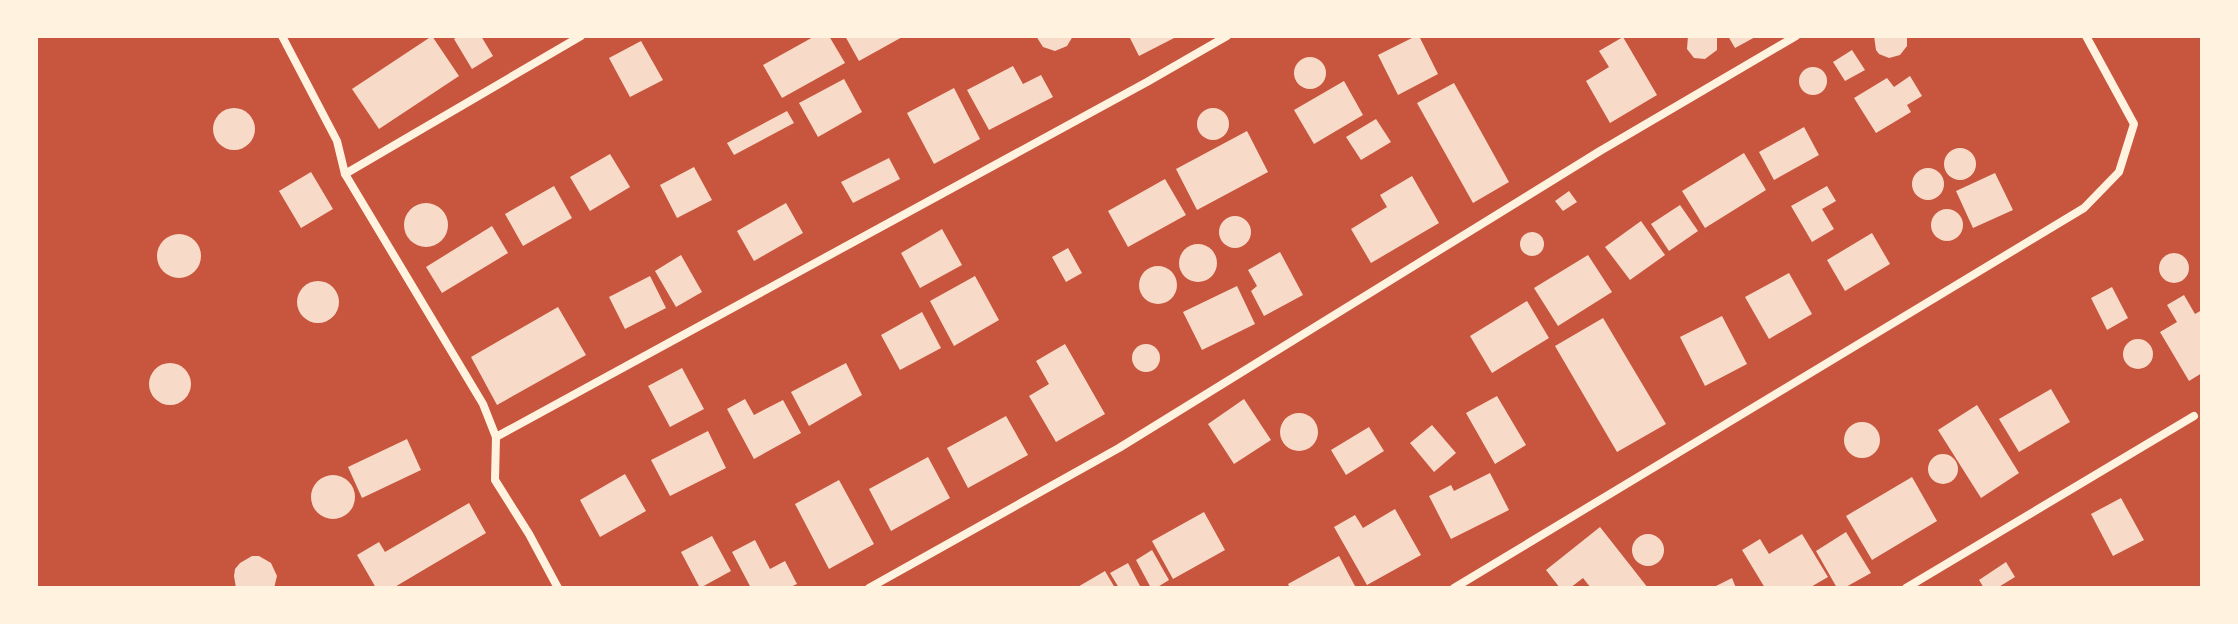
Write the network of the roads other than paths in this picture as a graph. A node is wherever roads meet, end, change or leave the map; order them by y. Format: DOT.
graph roads {
  1 [pos="282,36"];
  2 [pos="581,36"];
  3 [pos="1227,36"];
  4 [pos="1796,36"];
  5 [pos="2086,36"];
  6 [pos="345,174"];
  7 [pos="2194,416"];
  8 [pos="496,437"];
  9 [pos="558,588"];
  10 [pos="869,588"];
  11 [pos="1454,588"];
  12 [pos="1906,588"];
  1 -- 6 [label="street"];
  2 -- 6 [label="street"];
  3 -- 8 [label="street"];
  4 -- 10 [label="street"];
  5 -- 11 [label="street"];
  6 -- 8 [label="street"];
  7 -- 12 [label="street"];
  8 -- 9 [label="street"];
}
